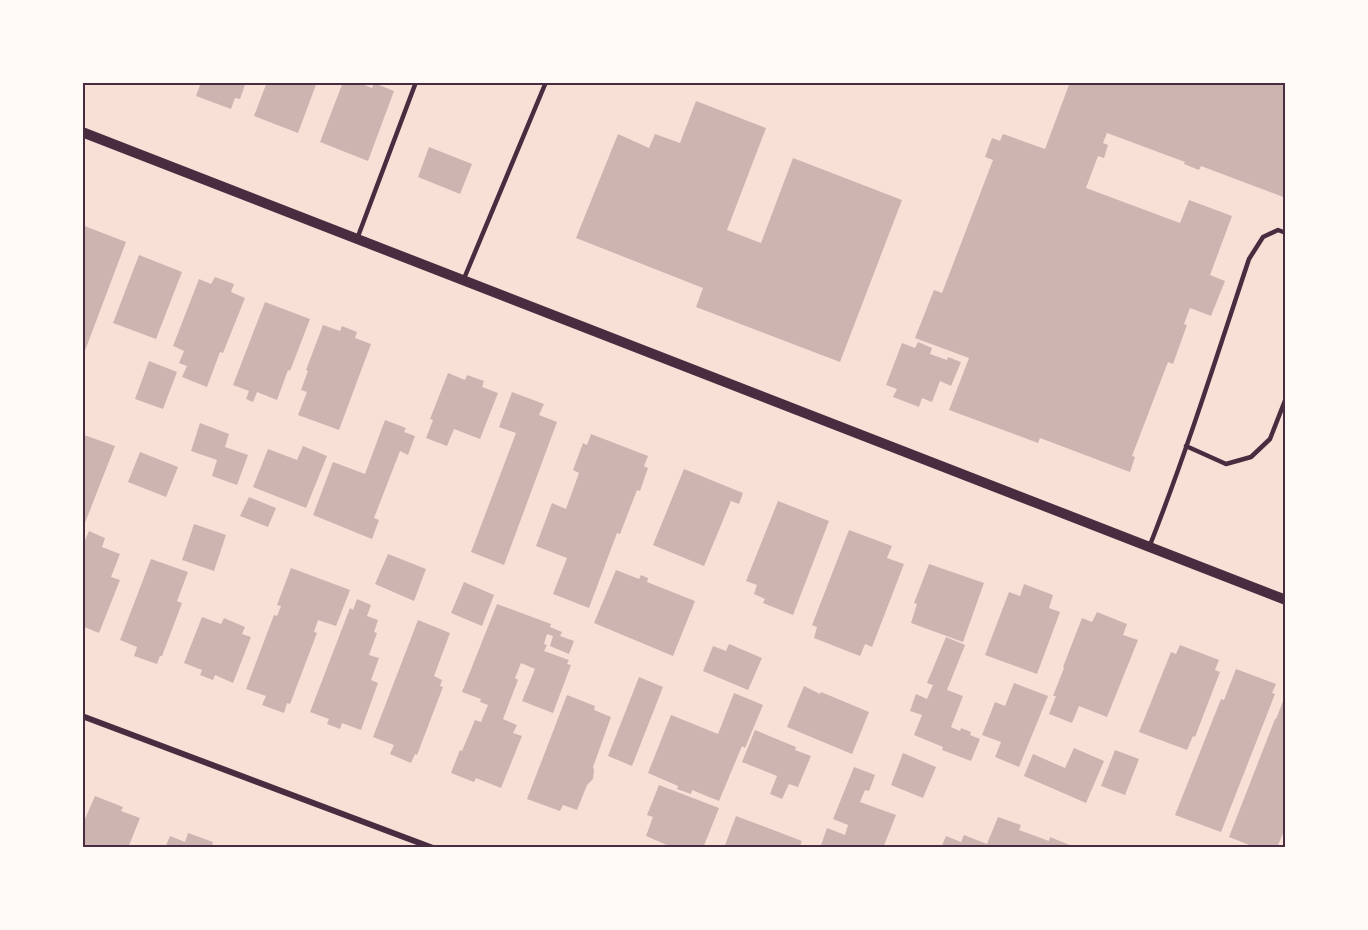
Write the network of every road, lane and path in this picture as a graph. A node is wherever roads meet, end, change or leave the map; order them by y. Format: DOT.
graph roads {
  1 [pos="416,82"];
  2 [pos="546,82"];
  3 [pos="82,132"];
  4 [pos="1286,233"];
  5 [pos="357,239"];
  6 [pos="463,280"];
  7 [pos="1286,398"];
  8 [pos="1186,446"];
  9 [pos="1149,548"];
  10 [pos="1286,600"];
  11 [pos="82,716"];
  12 [pos="433,848"];
  1 -- 5 [label="lane"];
  2 -- 6 [label="lane"];
  3 -- 5 [label="street"];
  4 -- 8 [label="lane"];
  5 -- 6 [label="street"];
  6 -- 9 [label="street"];
  7 -- 8 [label="lane"];
  8 -- 9 [label="lane"];
  9 -- 10 [label="street"];
  11 -- 12 [label="street"];
}
